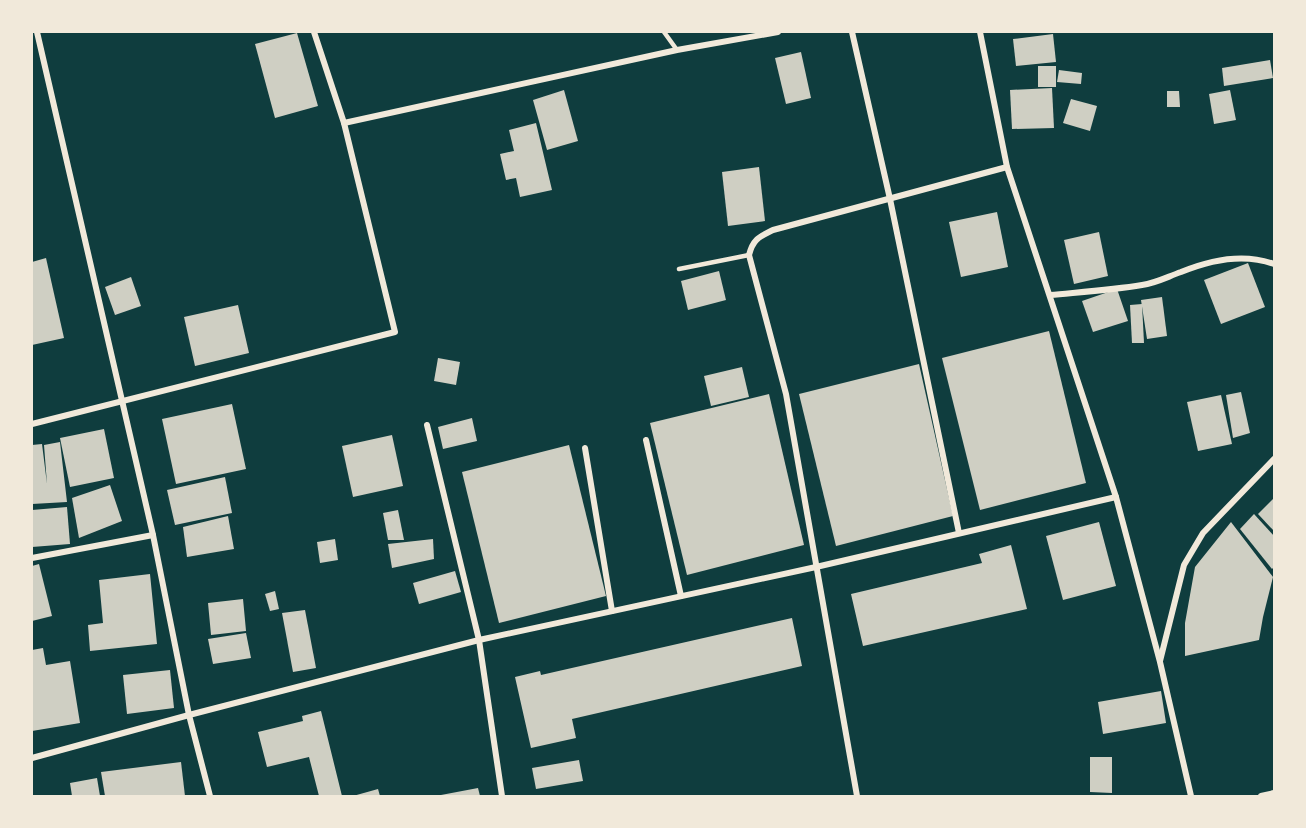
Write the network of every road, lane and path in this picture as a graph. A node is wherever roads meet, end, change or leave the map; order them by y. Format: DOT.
graph roads {
  1 [pos="37,32"];
  2 [pos="314,32"];
  3 [pos="664,32"];
  4 [pos="778,32"];
  5 [pos="852,32"];
  6 [pos="980,32"];
  7 [pos="677,50"];
  8 [pos="344,123"];
  9 [pos="1007,167"];
  10 [pos="890,199"];
  11 [pos="749,255"];
  12 [pos="1275,264"];
  13 [pos="679,268"];
  14 [pos="1050,295"];
  15 [pos="122,401"];
  16 [pos="32,424"];
  17 [pos="427,425"];
  18 [pos="646,440"];
  19 [pos="585,448"];
  20 [pos="1275,459"];
  21 [pos="1116,496"];
  22 [pos="959,533"];
  23 [pos="153,535"];
  24 [pos="32,558"];
  25 [pos="816,567"];
  26 [pos="681,596"];
  27 [pos="612,611"];
  28 [pos="479,640"];
  29 [pos="1160,662"];
  30 [pos="189,715"];
  31 [pos="32,758"];
  32 [pos="1275,793"];
  33 [pos="210,796"];
  34 [pos="502,796"];
  35 [pos="857,796"];
  36 [pos="1191,796"];
  37 [pos="1261,796"];
  1 -- 15 [label="street"];
  2 -- 8 [label="street"];
  3 -- 7 [label="lane"];
  4 -- 7 [label="street"];
  5 -- 10 [label="street"];
  6 -- 9 [label="street"];
  7 -- 8 [label="street"];
  8 -- 15 [label="street"];
  9 -- 10 [label="street"];
  9 -- 14 [label="street"];
  10 -- 11 [label="street"];
  10 -- 22 [label="street"];
  11 -- 13 [label="lane"];
  11 -- 25 [label="street"];
  12 -- 14 [label="street"];
  14 -- 21 [label="street"];
  15 -- 16 [label="street"];
  15 -- 23 [label="street"];
  17 -- 28 [label="street"];
  18 -- 26 [label="street"];
  19 -- 27 [label="street"];
  20 -- 29 [label="street"];
  21 -- 22 [label="street"];
  21 -- 29 [label="street"];
  22 -- 25 [label="street"];
  23 -- 24 [label="street"];
  23 -- 30 [label="street"];
  25 -- 26 [label="street"];
  25 -- 35 [label="street"];
  26 -- 27 [label="street"];
  27 -- 28 [label="street"];
  28 -- 30 [label="street"];
  28 -- 34 [label="street"];
  29 -- 36 [label="street"];
  30 -- 31 [label="street"];
  30 -- 33 [label="street"];
  32 -- 37 [label="street"];
}
